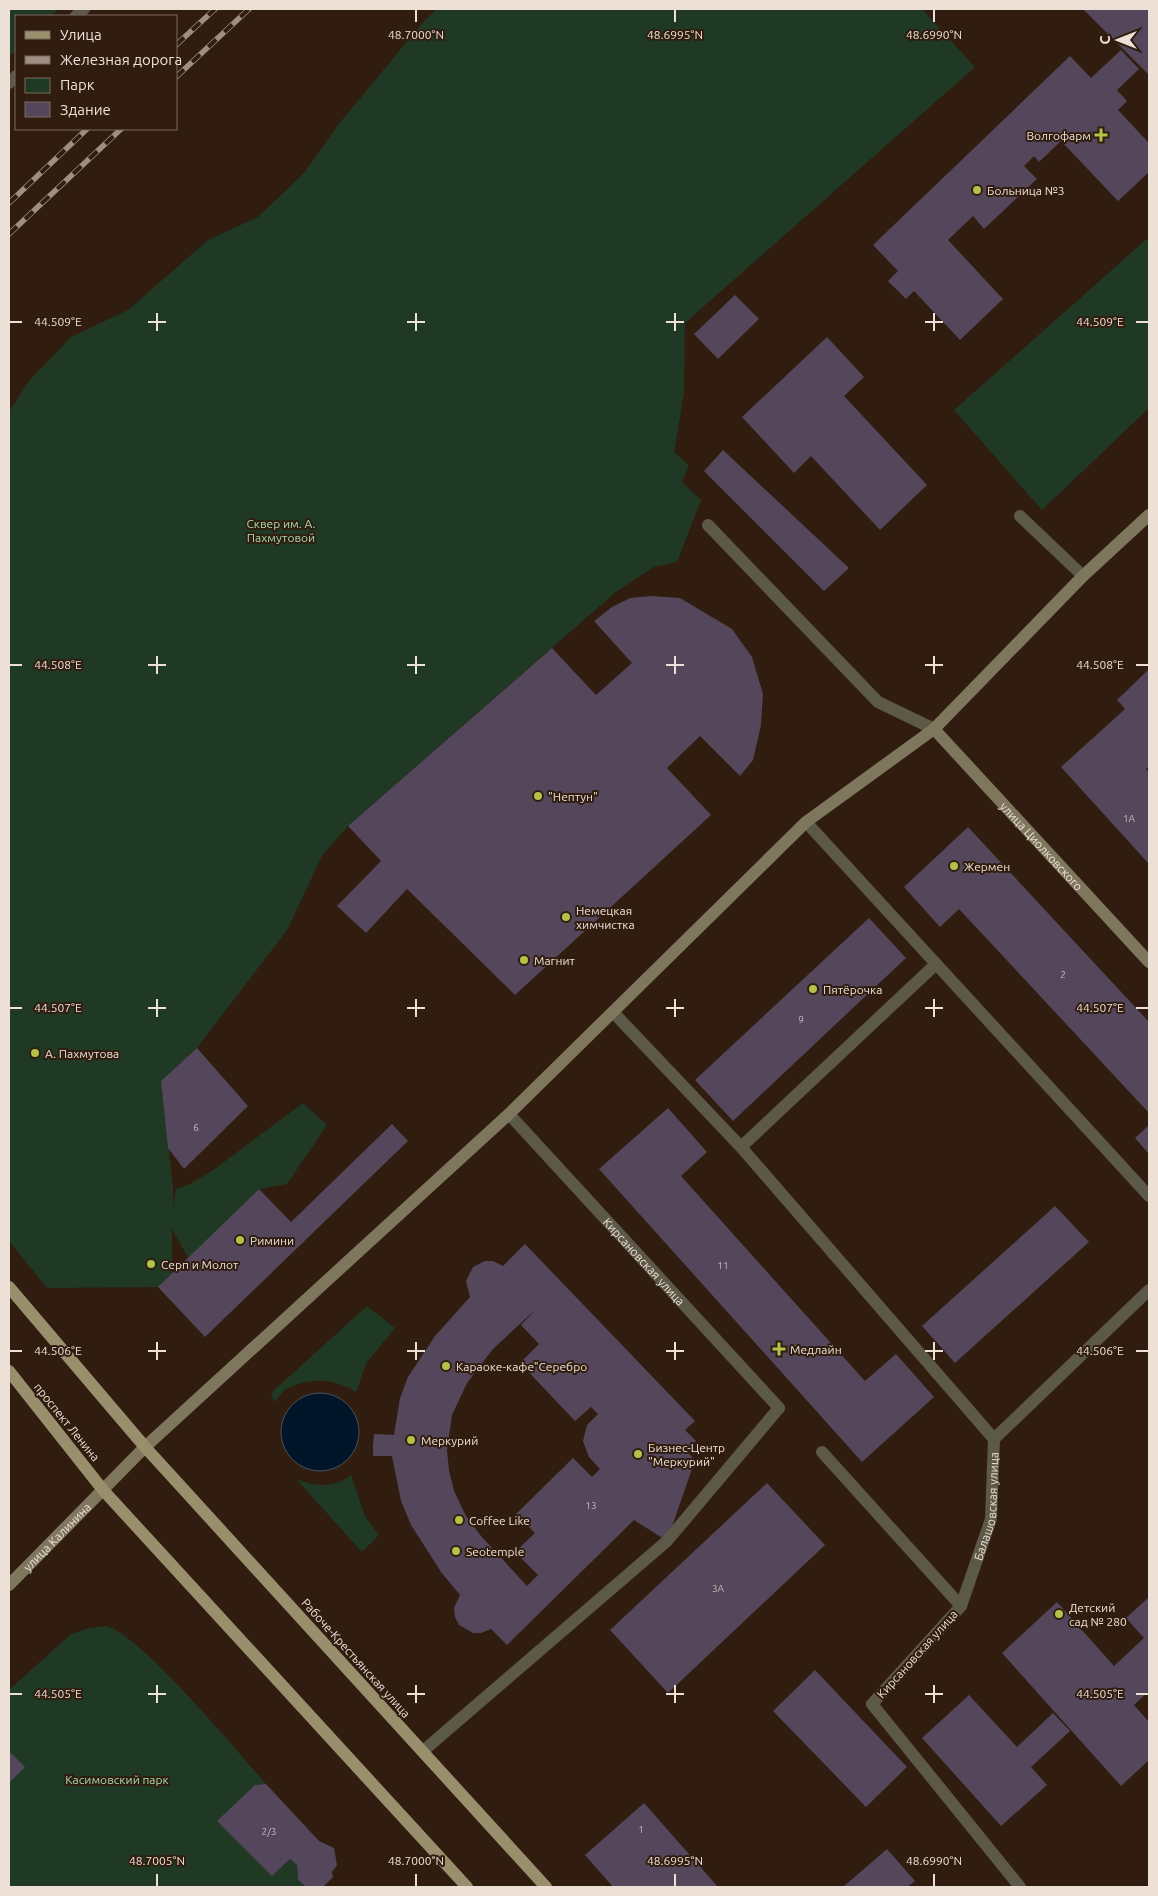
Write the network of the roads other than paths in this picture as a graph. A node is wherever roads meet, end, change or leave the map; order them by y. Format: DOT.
graph roads {
  1 [pos="1149,515"];
  2 [pos="1020,516"];
  3 [pos="708,525"];
  4 [pos="1083,576"];
  5 [pos="934,729"];
  6 [pos="806,822"];
  7 [pos="1149,962"];
  8 [pos="936,964"];
  9 [pos="613,1012"];
  10 [pos="509,1114"];
  11 [pos="741,1147"];
  12 [pos="1149,1196"];
  13 [pos="9,1287"];
  14 [pos="1149,1290"];
  15 [pos="9,1371"];
  16 [pos="994,1439"];
  17 [pos="145,1447"];
  18 [pos="822,1452"];
  19 [pos="103,1490"];
  20 [pos="9,1585"];
  21 [pos="961,1606"];
  22 [pos="423,1751"];
  23 [pos="467,1887"];
  24 [pos="546,1887"];
  25 [pos="1020,1887"];
  1 -- 4 [label="main road, улица Калинина"];
  2 -- 4 [label="street"];
  3 -- 5 [label="street"];
  4 -- 5 [label="main road, улица Калинина"];
  5 -- 6 [label="main road, улица Калинина"];
  5 -- 7 [label="main road, улица Циолковского"];
  6 -- 8 [label="street"];
  6 -- 9 [label="main road, улица Калинина"];
  8 -- 11 [label="street"];
  8 -- 12 [label="street"];
  9 -- 10 [label="main road, улица Калинина"];
  9 -- 11 [label="street"];
  10 -- 17 [label="main road, улица Калинина"];
  10 -- 22 [label="street, Кирсановская улица"];
  11 -- 16 [label="street"];
  13 -- 17 [label="main road"];
  14 -- 16 [label="street, Балашовская улица"];
  15 -- 19 [label="main road, проспект Ленина"];
  16 -- 21 [label="street, Балашовская улица"];
  17 -- 19 [label="main road, улица Калинина"];
  17 -- 22 [label="main road, Рабоче-Крестьянская улица"];
  18 -- 21 [label="street, Кирсановская улица"];
  19 -- 20 [label="main road, улица Калинина"];
  19 -- 23 [label="main road"];
  21 -- 25 [label="street, Кирсановская улица"];
  22 -- 24 [label="main road, Рабоче-Крестьянская улица"];
}
